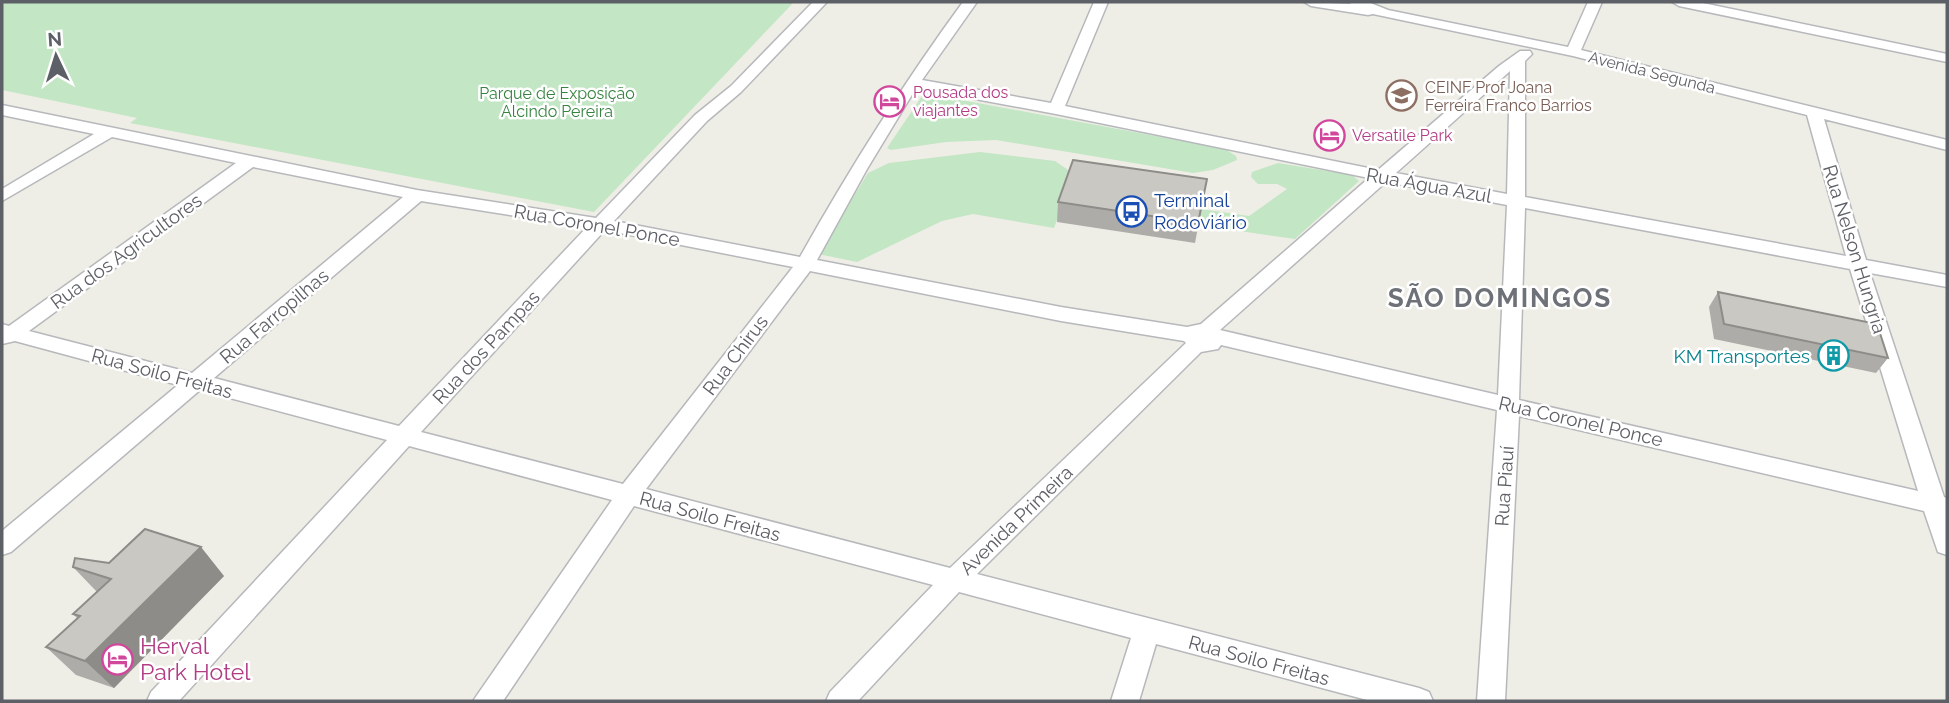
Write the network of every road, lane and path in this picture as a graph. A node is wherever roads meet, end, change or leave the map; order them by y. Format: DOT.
graph roads {
  1 [pos="820,2"];
  2 [pos="970,2"];
  3 [pos="1101,2"];
  4 [pos="1311,2"];
  5 [pos="1356,2"];
  6 [pos="1595,2"];
  7 [pos="1679,2"];
  8 [pos="1384,13"];
  9 [pos="1536,45"];
  10 [pos="1573,52"];
  11 [pos="1947,58"];
  12 [pos="1518,61"];
  13 [pos="912,83"];
  14 [pos="1056,109"];
  15 [pos="2,110"];
  16 [pos="1814,113"];
  17 [pos="111,131"];
  18 [pos="1947,145"];
  19 [pos="250,161"];
  20 [pos="1382,176"];
  21 [pos="417,195"];
  22 [pos="2,196"];
  23 [pos="1518,201"];
  24 [pos="602,224"];
  25 [pos="806,263"];
  26 [pos="1858,265"];
  27 [pos="1947,281"];
  28 [pos="5,335"];
  29 [pos="1203,336"];
  30 [pos="197,382"];
  31 [pos="1509,404"];
  32 [pos="404,436"];
  33 [pos="628,495"];
  34 [pos="1941,506"];
  35 [pos="2,545"];
  36 [pos="1947,545"];
  37 [pos="954,580"];
  38 [pos="1147,630"];
  39 [pos="161,701"];
  40 [pos="487,701"];
  41 [pos="840,701"];
  42 [pos="1125,701"];
  43 [pos="1419,701"];
  44 [pos="1491,701"];
  1 -- 24 [label="street, Rua dos Pampas"];
  2 -- 13 [label="street, Rua Chirus"];
  3 -- 14 [label="street"];
  4 -- 8 [label="street"];
  5 -- 8 [label="street, Avenida Segunda"];
  6 -- 10 [label="street"];
  7 -- 11 [label="street"];
  8 -- 9 [label="street, Avenida Segunda"];
  9 -- 10 [label="street, Avenida Segunda"];
  9 -- 12 [label="street, Avenida Primeira"];
  10 -- 16 [label="street, Avenida Segunda"];
  12 -- 20 [label="street, Avenida Primeira"];
  12 -- 23 [label="street, Rua Piauí"];
  13 -- 14 [label="street, Rua Água Azul"];
  13 -- 25 [label="street, Rua Chirus"];
  14 -- 20 [label="street, Rua Água Azul"];
  15 -- 17 [label="street, Rua Coronel Ponce"];
  16 -- 18 [label="street, Avenida Segunda"];
  16 -- 26 [label="street, Rua Nelson Hungria"];
  17 -- 19 [label="street, Rua Coronel Ponce"];
  17 -- 22 [label="street"];
  19 -- 21 [label="street, Rua Coronel Ponce"];
  19 -- 28 [label="street, Rua dos Agricultores"];
  20 -- 23 [label="street, Rua Água Azul"];
  20 -- 29 [label="street, Avenida Primeira"];
  21 -- 24 [label="street, Rua Coronel Ponce"];
  21 -- 30 [label="street, Rua Farropilhas"];
  23 -- 26 [label="street, Rua Água Azul"];
  23 -- 31 [label="street, Rua Piauí"];
  24 -- 25 [label="street, Rua Coronel Ponce"];
  24 -- 32 [label="street, Rua dos Pampas"];
  25 -- 29 [label="street, Rua Coronel Ponce"];
  25 -- 33 [label="street, Rua Chirus"];
  26 -- 27 [label="street, Rua Água Azul"];
  26 -- 34 [label="street, Rua Nelson Hungria"];
  28 -- 30 [label="street, Rua Soilo Freitas"];
  29 -- 31 [label="street, Rua Coronel Ponce"];
  29 -- 37 [label="street, Avenida Primeira"];
  30 -- 32 [label="street, Rua Soilo Freitas"];
  30 -- 35 [label="street, Rua Farropilhas"];
  31 -- 34 [label="street, Rua Coronel Ponce"];
  31 -- 44 [label="street, Rua Piauí"];
  32 -- 33 [label="street, Rua Soilo Freitas"];
  32 -- 39 [label="street, Rua dos Pampas"];
  33 -- 37 [label="street, Rua Soilo Freitas"];
  33 -- 40 [label="street, Rua Chirus"];
  34 -- 36 [label="street, Rua Nelson Hungria"];
  37 -- 38 [label="street, Rua Soilo Freitas"];
  37 -- 41 [label="street, Avenida Primeira"];
  38 -- 42 [label="street"];
  38 -- 43 [label="street, Rua Soilo Freitas"];
}
